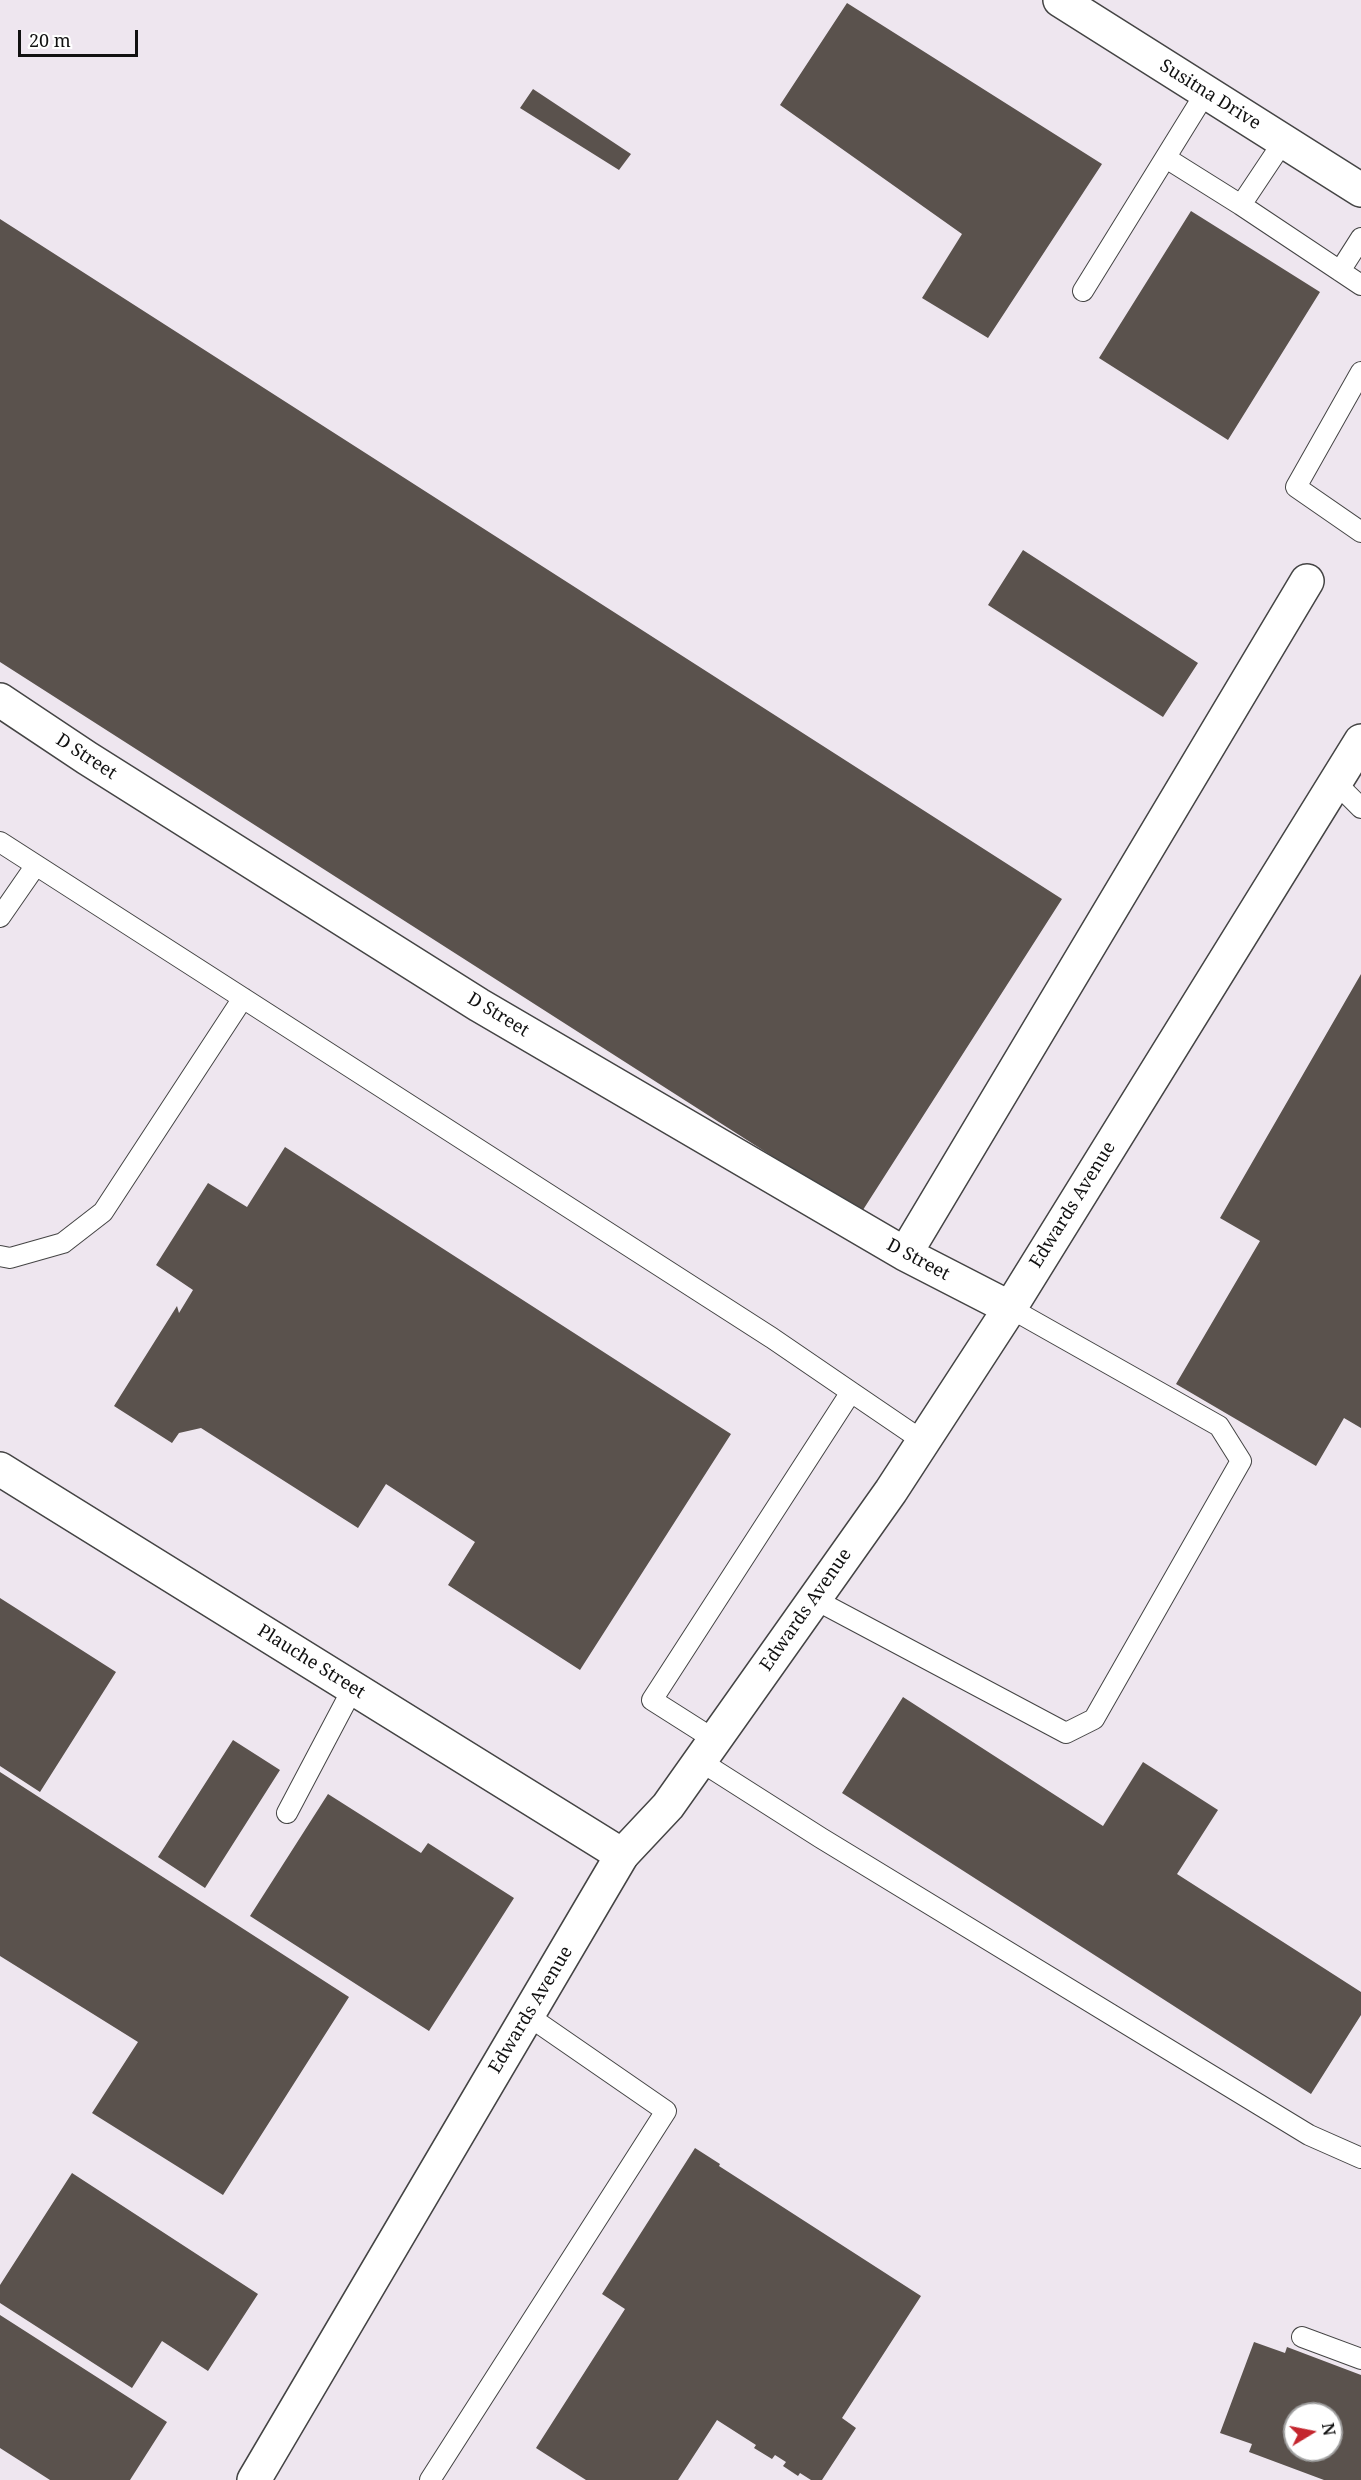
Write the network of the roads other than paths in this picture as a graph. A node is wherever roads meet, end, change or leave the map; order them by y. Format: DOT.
graph roads {
  1 [pos="1060,0"];
  2 [pos="1206,92"];
  3 [pos="1284,142"];
  4 [pos="1166,158"];
  5 [pos="1361,190"];
  6 [pos="1241,205"];
  7 [pos="1361,238"];
  8 [pos="1340,271"];
  9 [pos="1361,285"];
  10 [pos="1083,291"];
  11 [pos="1361,372"];
  12 [pos="1361,532"];
  13 [pos="1307,581"];
  14 [pos="0,700"];
  15 [pos="1361,741"];
  16 [pos="1335,782"];
  17 [pos="1361,808"];
  18 [pos="0,842"];
  19 [pos="36,865"];
  20 [pos="0,917"];
  21 [pos="243,998"];
  22 [pos="904,1254"];
  23 [pos="0,1256"];
  24 [pos="1010,1308"];
  25 [pos="851,1392"];
  26 [pos="923,1441"];
  27 [pos="0,1469"];
  28 [pos="814,1599"];
  29 [pos="353,1688"];
  30 [pos="707,1750"];
  31 [pos="287,1813"];
  32 [pos="622,1855"];
  33 [pos="527,2015"];
  34 [pos="1361,2158"];
  35 [pos="1302,2337"];
  36 [pos="1361,2359"];
  37 [pos="254,2480"];
  38 [pos="430,2480"];
  1 -- 2 [label="street, Susitna Drive"];
  2 -- 3 [label="street, Susitna Drive"];
  2 -- 4 [label="lane"];
  3 -- 5 [label="street, Susitna Drive"];
  3 -- 6 [label="lane"];
  4 -- 6 [label="lane"];
  4 -- 10 [label="lane"];
  6 -- 8 [label="lane"];
  7 -- 8 [label="lane"];
  8 -- 9 [label="lane"];
  11 -- 12 [label="lane"];
  13 -- 22 [label="street"];
  14 -- 22 [label="street, D Street"];
  15 -- 16 [label="street, Edwards Avenue"];
  16 -- 17 [label="lane"];
  16 -- 24 [label="street, Edwards Avenue"];
  18 -- 19 [label="lane"];
  19 -- 20 [label="lane"];
  19 -- 21 [label="lane"];
  21 -- 23 [label="lane"];
  21 -- 25 [label="lane"];
  22 -- 24 [label="street, D Street"];
  24 -- 26 [label="street, Edwards Avenue"];
  24 -- 28 [label="lane"];
  25 -- 26 [label="lane"];
  25 -- 30 [label="lane"];
  26 -- 28 [label="street, Edwards Avenue"];
  27 -- 29 [label="street, Plauche Street"];
  28 -- 30 [label="street, Edwards Avenue"];
  29 -- 31 [label="lane"];
  29 -- 32 [label="street, Plauche Street"];
  30 -- 32 [label="street, Edwards Avenue"];
  30 -- 34 [label="lane"];
  32 -- 33 [label="street, Edwards Avenue"];
  33 -- 37 [label="street, Edwards Avenue"];
  33 -- 38 [label="lane"];
  35 -- 36 [label="lane"];
}
